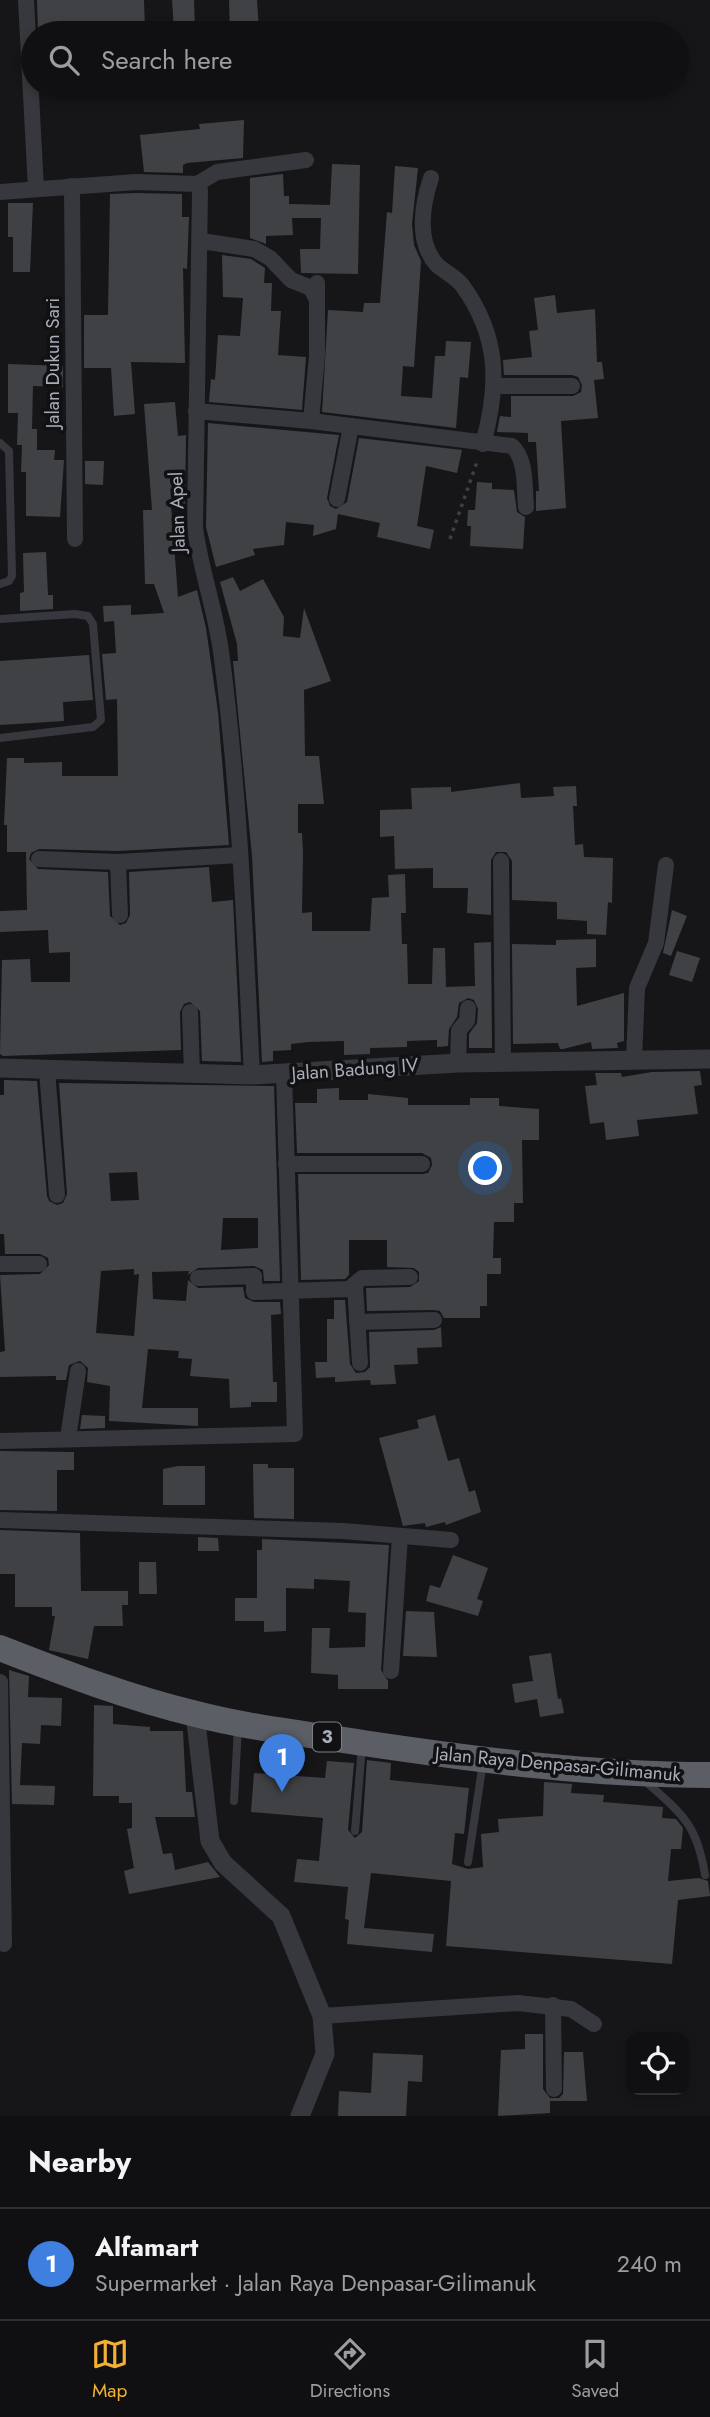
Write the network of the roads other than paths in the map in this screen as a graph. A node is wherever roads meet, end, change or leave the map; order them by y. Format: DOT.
graph roads {
  1 [pos="26,0"];
  2 [pos="27,21"];
  3 [pos="31,98"];
  4 [pos="306,160"];
  5 [pos="431,178"];
  6 [pos="197,184"];
  7 [pos="72,186"];
  8 [pos="36,189"];
  9 [pos="0,192"];
  10 [pos="201,241"];
  11 [pos="496,386"];
  12 [pos="572,386"];
  13 [pos="196,411"];
  14 [pos="311,421"];
  15 [pos="351,426"];
  16 [pos="0,443"];
  17 [pos="474,443"];
  18 [pos="337,499"];
  19 [pos="0,502"];
  20 [pos="10,502"];
  21 [pos="526,507"];
  22 [pos="75,539"];
  23 [pos="0,551"];
  24 [pos="11,551"];
  25 [pos="0,584"];
  26 [pos="0,619"];
  27 [pos="0,738"];
  28 [pos="240,855"];
  29 [pos="39,859"];
  30 [pos="501,861"];
  31 [pos="118,862"];
  32 [pos="666,865"];
  33 [pos="120,915"];
  34 [pos="468,1009"];
  35 [pos="190,1012"];
  36 [pos="634,1059"];
  37 [pos="710,1059"];
  38 [pos="503,1062"];
  39 [pos="458,1063"];
  40 [pos="0,1068"];
  41 [pos="47,1071"];
  42 [pos="192,1074"];
  43 [pos="284,1074"];
  44 [pos="252,1075"];
  45 [pos="286,1164"];
  46 [pos="422,1164"];
  47 [pos="57,1195"];
  48 [pos="0,1264"];
  49 [pos="39,1264"];
  50 [pos="410,1277"];
  51 [pos="198,1278"];
  52 [pos="355,1285"];
  53 [pos="288,1291"];
  54 [pos="434,1320"];
  55 [pos="357,1322"];
  56 [pos="360,1363"];
  57 [pos="78,1371"];
  58 [pos="68,1438"];
  59 [pos="0,1441"];
  60 [pos="0,1520"];
  61 [pos="400,1536"];
  62 [pos="450,1539"];
  63 [pos="0,1648"];
  64 [pos="391,1671"];
  65 [pos="0,1682"];
  66 [pos="195,1714"];
  67 [pos="239,1723"];
  68 [pos="362,1742"];
  69 [pos="483,1762"];
  70 [pos="637,1774"];
  71 [pos="710,1775"];
  72 [pos="234,1801"];
  73 [pos="355,1831"];
  74 [pos="468,1863"];
  75 [pos="705,1875"];
  76 [pos="4,1944"];
  77 [pos="553,2005"];
  78 [pos="322,2016"];
  79 [pos="594,2024"];
  80 [pos="554,2090"];
  81 [pos="300,2116"];
  1 -- 2 [label="street"];
  3 -- 8 [label="street"];
  4 -- 6 [label="street"];
  5 -- 11 [label="street"];
  6 -- 7 [label="street"];
  6 -- 10 [label="street, Jalan Apel"];
  7 -- 8 [label="street"];
  7 -- 22 [label="street, Jalan Dukun Sari"];
  8 -- 9 [label="street"];
  10 -- 13 [label="street, Jalan Apel"];
  10 -- 14 [label="street"];
  11 -- 12 [label="street"];
  11 -- 17 [label="street"];
  13 -- 14 [label="street"];
  13 -- 28 [label="street, Jalan Apel"];
  14 -- 15 [label="street"];
  15 -- 17 [label="street"];
  15 -- 18 [label="street"];
  16 -- 20 [label="lane"];
  17 -- 21 [label="street"];
  19 -- 20 [label="lane"];
  20 -- 24 [label="lane"];
  23 -- 24 [label="lane"];
  24 -- 25 [label="lane"];
  26 -- 27 [label="lane"];
  28 -- 31 [label="street"];
  28 -- 44 [label="street, Jalan Apel"];
  29 -- 31 [label="street"];
  30 -- 38 [label="street"];
  31 -- 33 [label="street"];
  32 -- 36 [label="street"];
  34 -- 39 [label="street"];
  35 -- 42 [label="street"];
  36 -- 37 [label="street, Jalan Badung IV"];
  36 -- 38 [label="street, Jalan Badung IV"];
  38 -- 39 [label="street, Jalan Badung IV"];
  39 -- 43 [label="street, Jalan Badung IV"];
  40 -- 41 [label="street, Jalan Badung IV"];
  41 -- 42 [label="street, Jalan Badung IV"];
  41 -- 47 [label="street"];
  42 -- 44 [label="street, Jalan Badung IV"];
  43 -- 44 [label="street, Jalan Badung IV"];
  43 -- 45 [label="street"];
  45 -- 46 [label="street"];
  45 -- 53 [label="street"];
  48 -- 49 [label="street"];
  50 -- 52 [label="street"];
  51 -- 53 [label="street"];
  52 -- 53 [label="street"];
  52 -- 55 [label="street"];
  53 -- 58 [label="street"];
  54 -- 55 [label="street"];
  55 -- 56 [label="street"];
  57 -- 58 [label="street"];
  58 -- 59 [label="street"];
  60 -- 61 [label="street"];
  61 -- 62 [label="street"];
  61 -- 64 [label="street"];
  63 -- 66 [label="highway, Jalan Raya Denpasar-Gilimanuk / 3"];
  65 -- 76 [label="street"];
  66 -- 67 [label="highway, Jalan Raya Denpasar-Gilimanuk / 3"];
  66 -- 78 [label="street"];
  67 -- 68 [label="highway, Jalan Raya Denpasar-Gilimanuk / 3"];
  67 -- 72 [label="lane"];
  68 -- 69 [label="highway, Jalan Raya Denpasar-Gilimanuk / 3"];
  68 -- 73 [label="lane"];
  69 -- 70 [label="highway, Jalan Raya Denpasar-Gilimanuk / 3"];
  69 -- 74 [label="lane"];
  70 -- 71 [label="highway, Jalan Raya Denpasar-Gilimanuk / 3"];
  70 -- 75 [label="lane"];
  77 -- 78 [label="street"];
  77 -- 79 [label="street"];
  77 -- 80 [label="street"];
  78 -- 81 [label="street"];
}
